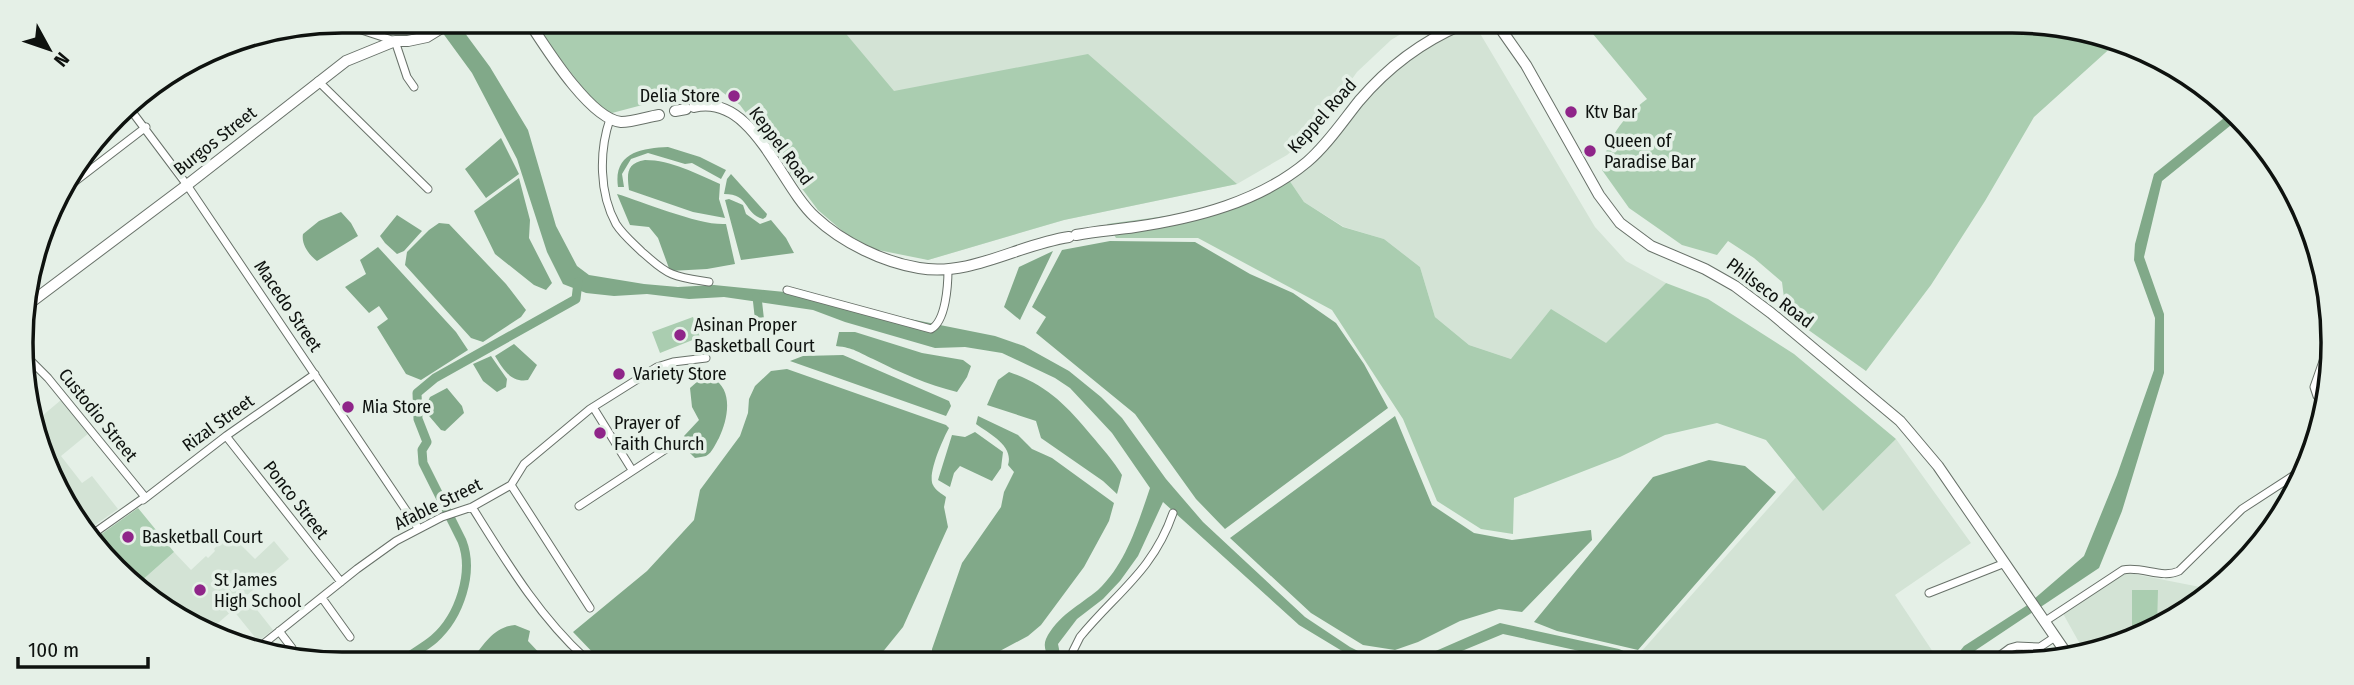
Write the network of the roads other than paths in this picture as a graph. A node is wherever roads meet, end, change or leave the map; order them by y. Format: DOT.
graph roads {
  1 [pos="372,33"];
  2 [pos="434,33"];
  3 [pos="537,33"];
  4 [pos="1445,33"];
  5 [pos="1504,33"];
  6 [pos="395,40"];
  7 [pos="318,81"];
  8 [pos="414,87"];
  9 [pos="135,114"];
  10 [pos="610,119"];
  11 [pos="146,127"];
  12 [pos="83,175"];
  13 [pos="187,185"];
  14 [pos="428,189"];
  15 [pos="948,269"];
  16 [pos="709,282"];
  17 [pos="787,290"];
  18 [pos="37,298"];
  19 [pos="706,358"];
  20 [pos="34,364"];
  21 [pos="2319,373"];
  22 [pos="315,374"];
  23 [pos="2316,396"];
  24 [pos="593,407"];
  25 [pos="226,436"];
  26 [pos="669,447"];
  27 [pos="632,471"];
  28 [pos="2289,478"];
  29 [pos="510,485"];
  30 [pos="144,499"];
  31 [pos="579,506"];
  32 [pos="472,507"];
  33 [pos="1173,513"];
  34 [pos="418,528"];
  35 [pos="97,531"];
  36 [pos="2005,563"];
  37 [pos="341,582"];
  38 [pos="1929,593"];
  39 [pos="322,598"];
  40 [pos="590,608"];
  41 [pos="2043,620"];
  42 [pos="279,631"];
  43 [pos="351,637"];
  44 [pos="2055,637"];
  45 [pos="266,642"];
  46 [pos="2062,647"];
  47 [pos="292,648"];
  48 [pos="578,652"];
  49 [pos="1073,652"];
  50 [pos="2005,652"];
  1 -- 6 [label="street"];
  2 -- 6 [label="street, Burgos Street"];
  3 -- 10 [label="street"];
  4 -- 15 [label="street, Keppel Road"];
  5 -- 36 [label="street, Philseco Road"];
  6 -- 7 [label="street, Burgos Street"];
  6 -- 8 [label="street"];
  7 -- 13 [label="street, Burgos Street"];
  7 -- 14 [label="street"];
  9 -- 11 [label="street, Macedo Street"];
  10 -- 15 [label="street, Keppel Road"];
  10 -- 16 [label="street"];
  11 -- 12 [label="street"];
  11 -- 13 [label="street, Macedo Street"];
  13 -- 18 [label="street, Burgos Street"];
  13 -- 22 [label="street, Macedo Street"];
  15 -- 17 [label="street"];
  19 -- 24 [label="street, Afable Street"];
  20 -- 30 [label="street, Custodio Street"];
  21 -- 23 [label="street"];
  22 -- 25 [label="street, Rizal Street"];
  22 -- 34 [label="street, Macedo Street"];
  24 -- 27 [label="street"];
  24 -- 29 [label="street, Afable Street"];
  25 -- 30 [label="street, Rizal Street"];
  25 -- 37 [label="street, Ponco Street"];
  26 -- 27 [label="street"];
  27 -- 31 [label="street"];
  28 -- 41 [label="street"];
  29 -- 32 [label="street, Afable Street"];
  29 -- 40 [label="street"];
  30 -- 35 [label="street, Rizal Street"];
  32 -- 34 [label="street, Afable Street"];
  32 -- 48 [label="street"];
  33 -- 49 [label="street"];
  34 -- 37 [label="street, Afable Street"];
  36 -- 38 [label="street"];
  36 -- 41 [label="street, Philseco Road"];
  37 -- 39 [label="street, Afable Street"];
  39 -- 42 [label="street, Afable Street"];
  39 -- 43 [label="street"];
  41 -- 44 [label="street, Philseco Road"];
  42 -- 45 [label="street, Afable Street"];
  42 -- 47 [label="street"];
  44 -- 46 [label="street, Philseco Road"];
  44 -- 50 [label="street"];
}
